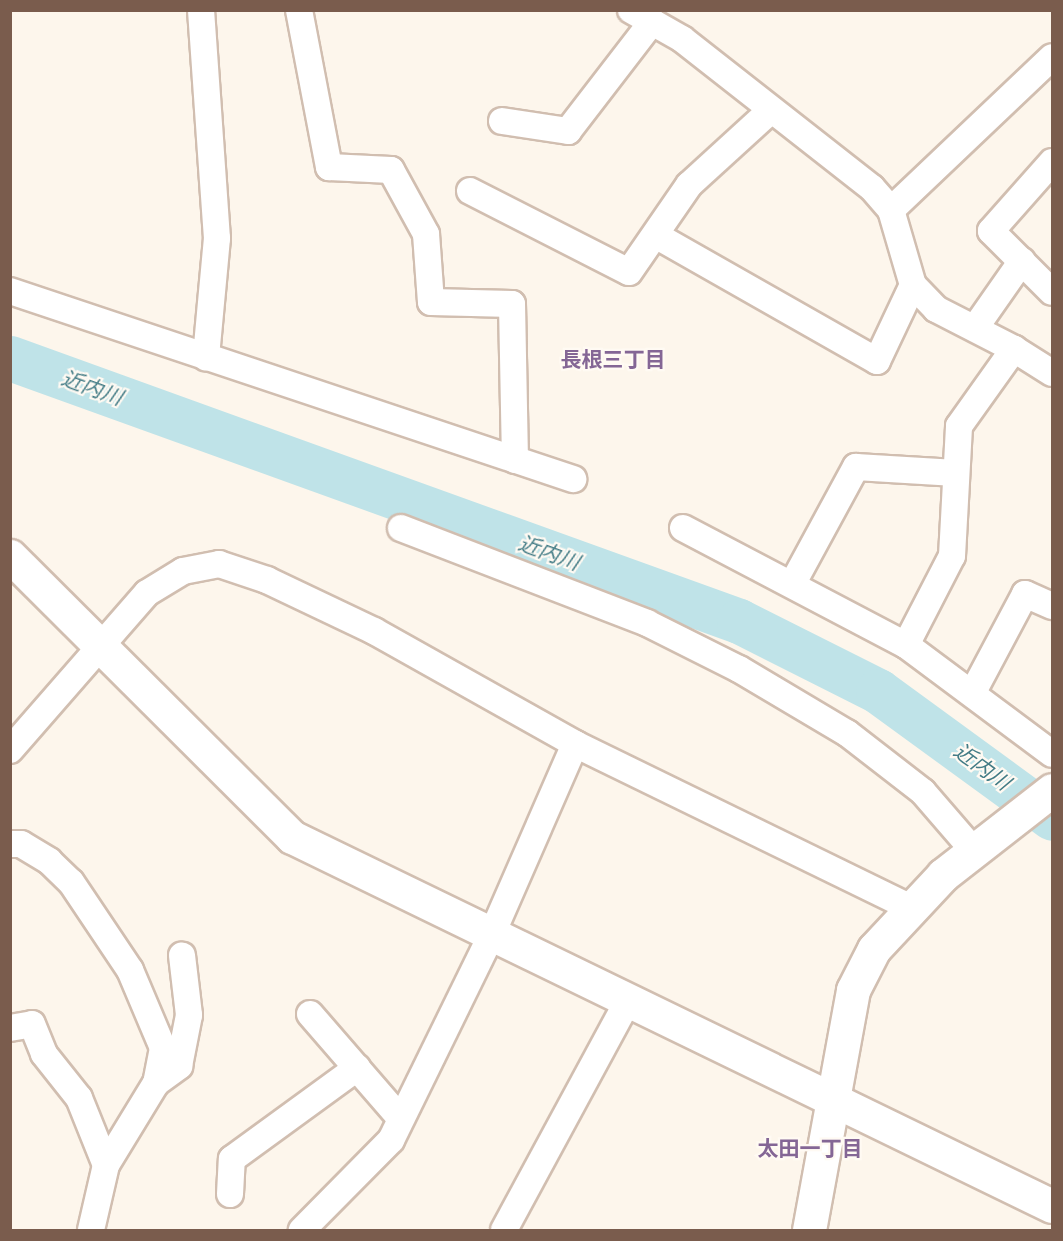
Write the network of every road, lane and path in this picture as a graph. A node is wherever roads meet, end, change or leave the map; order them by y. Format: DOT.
graph roads {
  1 [pos="201,10"];
  2 [pos="299,10"];
  3 [pos="641,16"];
  4 [pos="1053,57"];
  5 [pos="771,110"];
  6 [pos="502,121"];
  7 [pos="1053,162"];
  8 [pos="470,191"];
  9 [pos="891,210"];
  10 [pos="657,236"];
  11 [pos="1022,261"];
  12 [pos="913,285"];
  13 [pos="10,291"];
  14 [pos="1053,292"];
  15 [pos="975,328"];
  16 [pos="1014,348"];
  17 [pos="206,357"];
  18 [pos="1053,373"];
  19 [pos="515,460"];
  20 [pos="956,473"];
  21 [pos="573,479"];
  22 [pos="401,528"];
  23 [pos="683,528"];
  24 [pos="10,556"];
  25 [pos="794,581"];
  26 [pos="1053,606"];
  27 [pos="101,644"];
  28 [pos="906,645"];
  29 [pos="973,692"];
  30 [pos="575,744"];
  31 [pos="10,750"];
  32 [pos="1053,754"];
  33 [pos="1053,790"];
  34 [pos="10,844"];
  35 [pos="980,846"];
  36 [pos="911,908"];
  37 [pos="491,936"];
  38 [pos="182,955"];
  39 [pos="628,1001"];
  40 [pos="310,1014"];
  41 [pos="10,1028"];
  42 [pos="357,1068"];
  43 [pos="156,1083"];
  44 [pos="836,1100"];
  45 [pos="400,1118"];
  46 [pos="106,1165"];
  47 [pos="230,1194"];
  48 [pos="1053,1206"];
  49 [pos="91,1230"];
  50 [pos="302,1230"];
  51 [pos="504,1230"];
  52 [pos="809,1230"];
  1 -- 17 [label="street"];
  2 -- 19 [label="street"];
  3 -- 5 [label="street"];
  3 -- 6 [label="street"];
  4 -- 9 [label="street"];
  5 -- 9 [label="street"];
  5 -- 10 [label="street"];
  7 -- 11 [label="street"];
  8 -- 10 [label="street"];
  9 -- 12 [label="street"];
  10 -- 12 [label="street"];
  11 -- 14 [label="street"];
  11 -- 15 [label="street"];
  12 -- 15 [label="street"];
  13 -- 17 [label="street"];
  15 -- 16 [label="street"];
  16 -- 18 [label="street"];
  16 -- 20 [label="street"];
  17 -- 19 [label="street"];
  19 -- 21 [label="street"];
  20 -- 25 [label="street"];
  20 -- 28 [label="street"];
  22 -- 35 [label="street"];
  23 -- 25 [label="street"];
  24 -- 27 [label="street"];
  25 -- 28 [label="street"];
  26 -- 29 [label="street"];
  27 -- 30 [label="street"];
  27 -- 31 [label="street"];
  27 -- 37 [label="street"];
  28 -- 29 [label="street"];
  29 -- 32 [label="street"];
  30 -- 36 [label="street"];
  30 -- 37 [label="street"];
  33 -- 35 [label="street"];
  34 -- 43 [label="street"];
  35 -- 36 [label="street"];
  36 -- 44 [label="street"];
  37 -- 39 [label="street"];
  37 -- 45 [label="street"];
  38 -- 43 [label="street"];
  39 -- 44 [label="street"];
  39 -- 51 [label="street"];
  40 -- 42 [label="street"];
  41 -- 46 [label="street"];
  42 -- 45 [label="street"];
  42 -- 47 [label="street"];
  43 -- 46 [label="street"];
  44 -- 48 [label="street"];
  44 -- 52 [label="street"];
  45 -- 50 [label="street"];
  46 -- 49 [label="street"];
}
